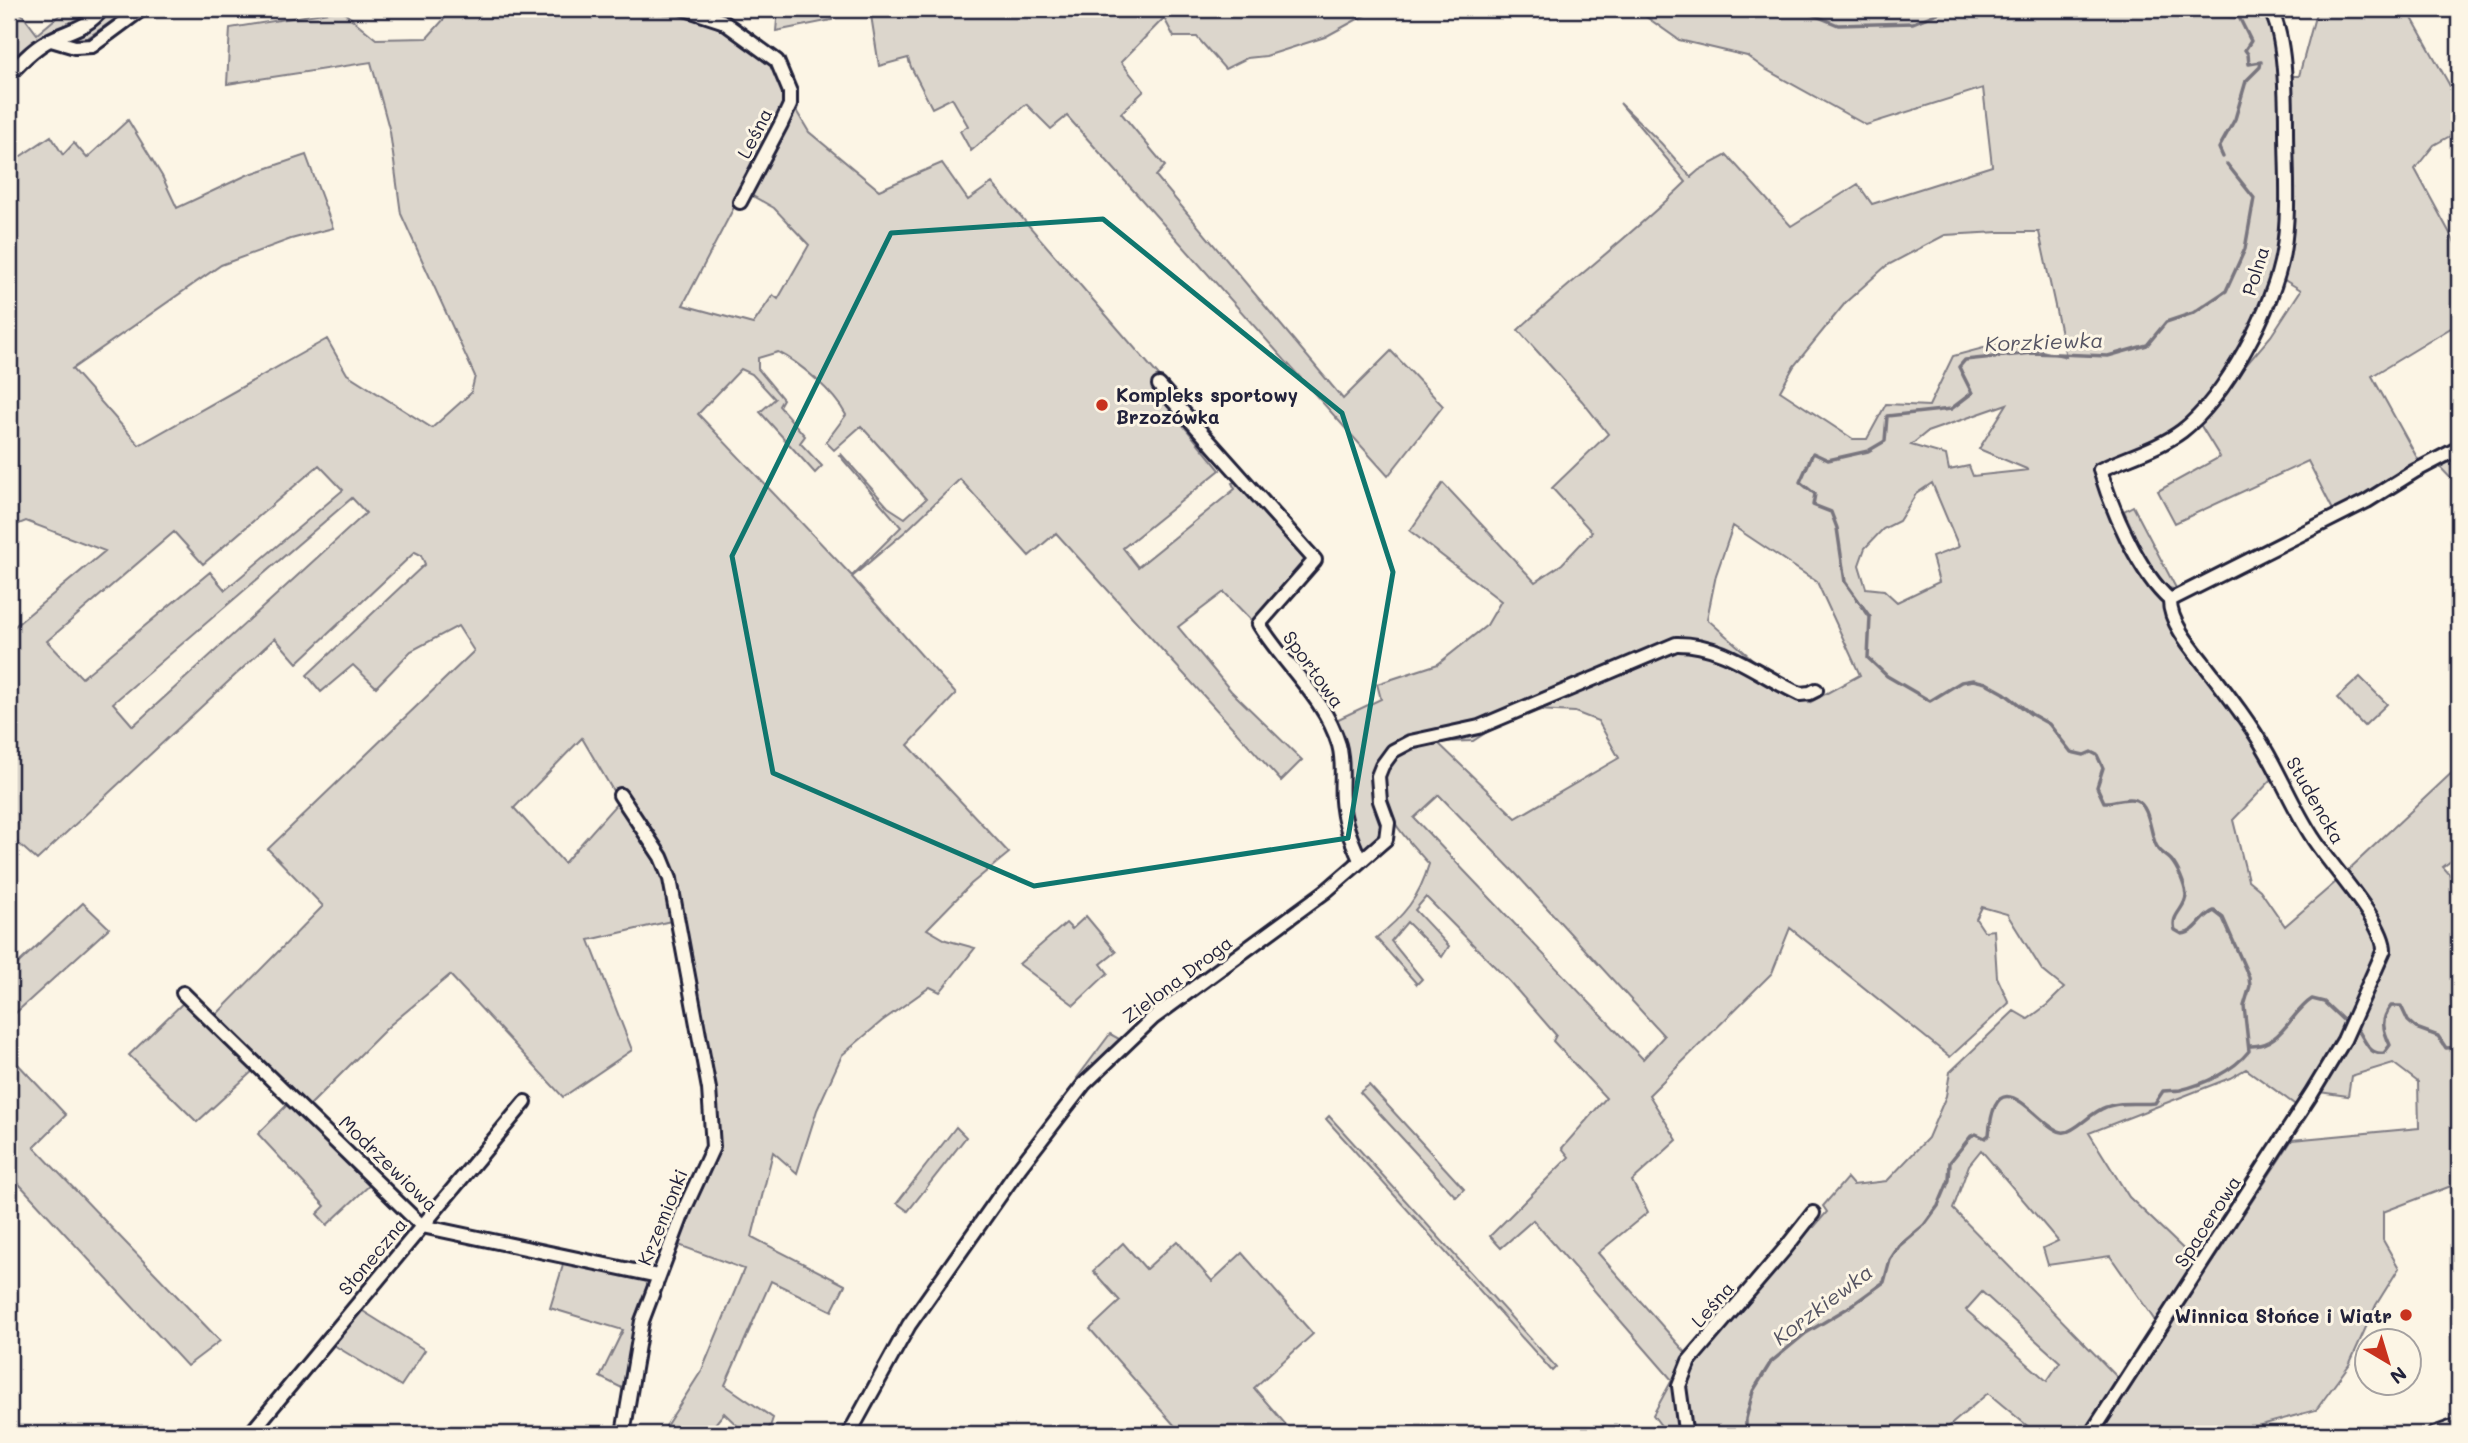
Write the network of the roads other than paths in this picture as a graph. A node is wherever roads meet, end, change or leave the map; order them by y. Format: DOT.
graph roads {
  1 [pos="102,9"];
  2 [pos="142,9"];
  3 [pos="685,9"];
  4 [pos="2269,9"];
  5 [pos="51,40"];
  6 [pos="9,75"];
  7 [pos="740,202"];
  8 [pos="1159,385"];
  9 [pos="2459,448"];
  10 [pos="2100,470"];
  11 [pos="2171,600"];
  12 [pos="1815,690"];
  13 [pos="620,795"];
  14 [pos="1360,860"];
  15 [pos="183,993"];
  16 [pos="2350,1026"];
  17 [pos="525,1102"];
  18 [pos="1813,1213"];
  19 [pos="422,1226"];
  20 [pos="658,1276"];
  21 [pos="2459,1425"];
  22 [pos="250,1434"];
  23 [pos="622,1434"];
  24 [pos="849,1434"];
  25 [pos="1684,1434"];
  26 [pos="2091,1434"];
  27 [pos="2434,1434"];
  1 -- 5 [label="street"];
  2 -- 5 [label="street"];
  3 -- 7 [label="street, Leśna"];
  4 -- 10 [label="street, Polna"];
  5 -- 6 [label="street"];
  8 -- 14 [label="street, Sportowa"];
  9 -- 11 [label="street"];
  10 -- 11 [label="street, Studencka"];
  11 -- 16 [label="street, Studencka"];
  12 -- 14 [label="street, Zielona Droga"];
  13 -- 20 [label="street, Krzemionki"];
  14 -- 24 [label="street, Zielona Droga"];
  15 -- 19 [label="street, Modrzewiowa"];
  16 -- 26 [label="street, Spacerowa"];
  17 -- 19 [label="street, Słoneczna"];
  18 -- 25 [label="street, Leśna"];
  19 -- 20 [label="street, Modrzewiowa"];
  19 -- 22 [label="street, Słoneczna"];
  20 -- 23 [label="street, Krzemionki"];
  21 -- 27 [label="street"];
}
